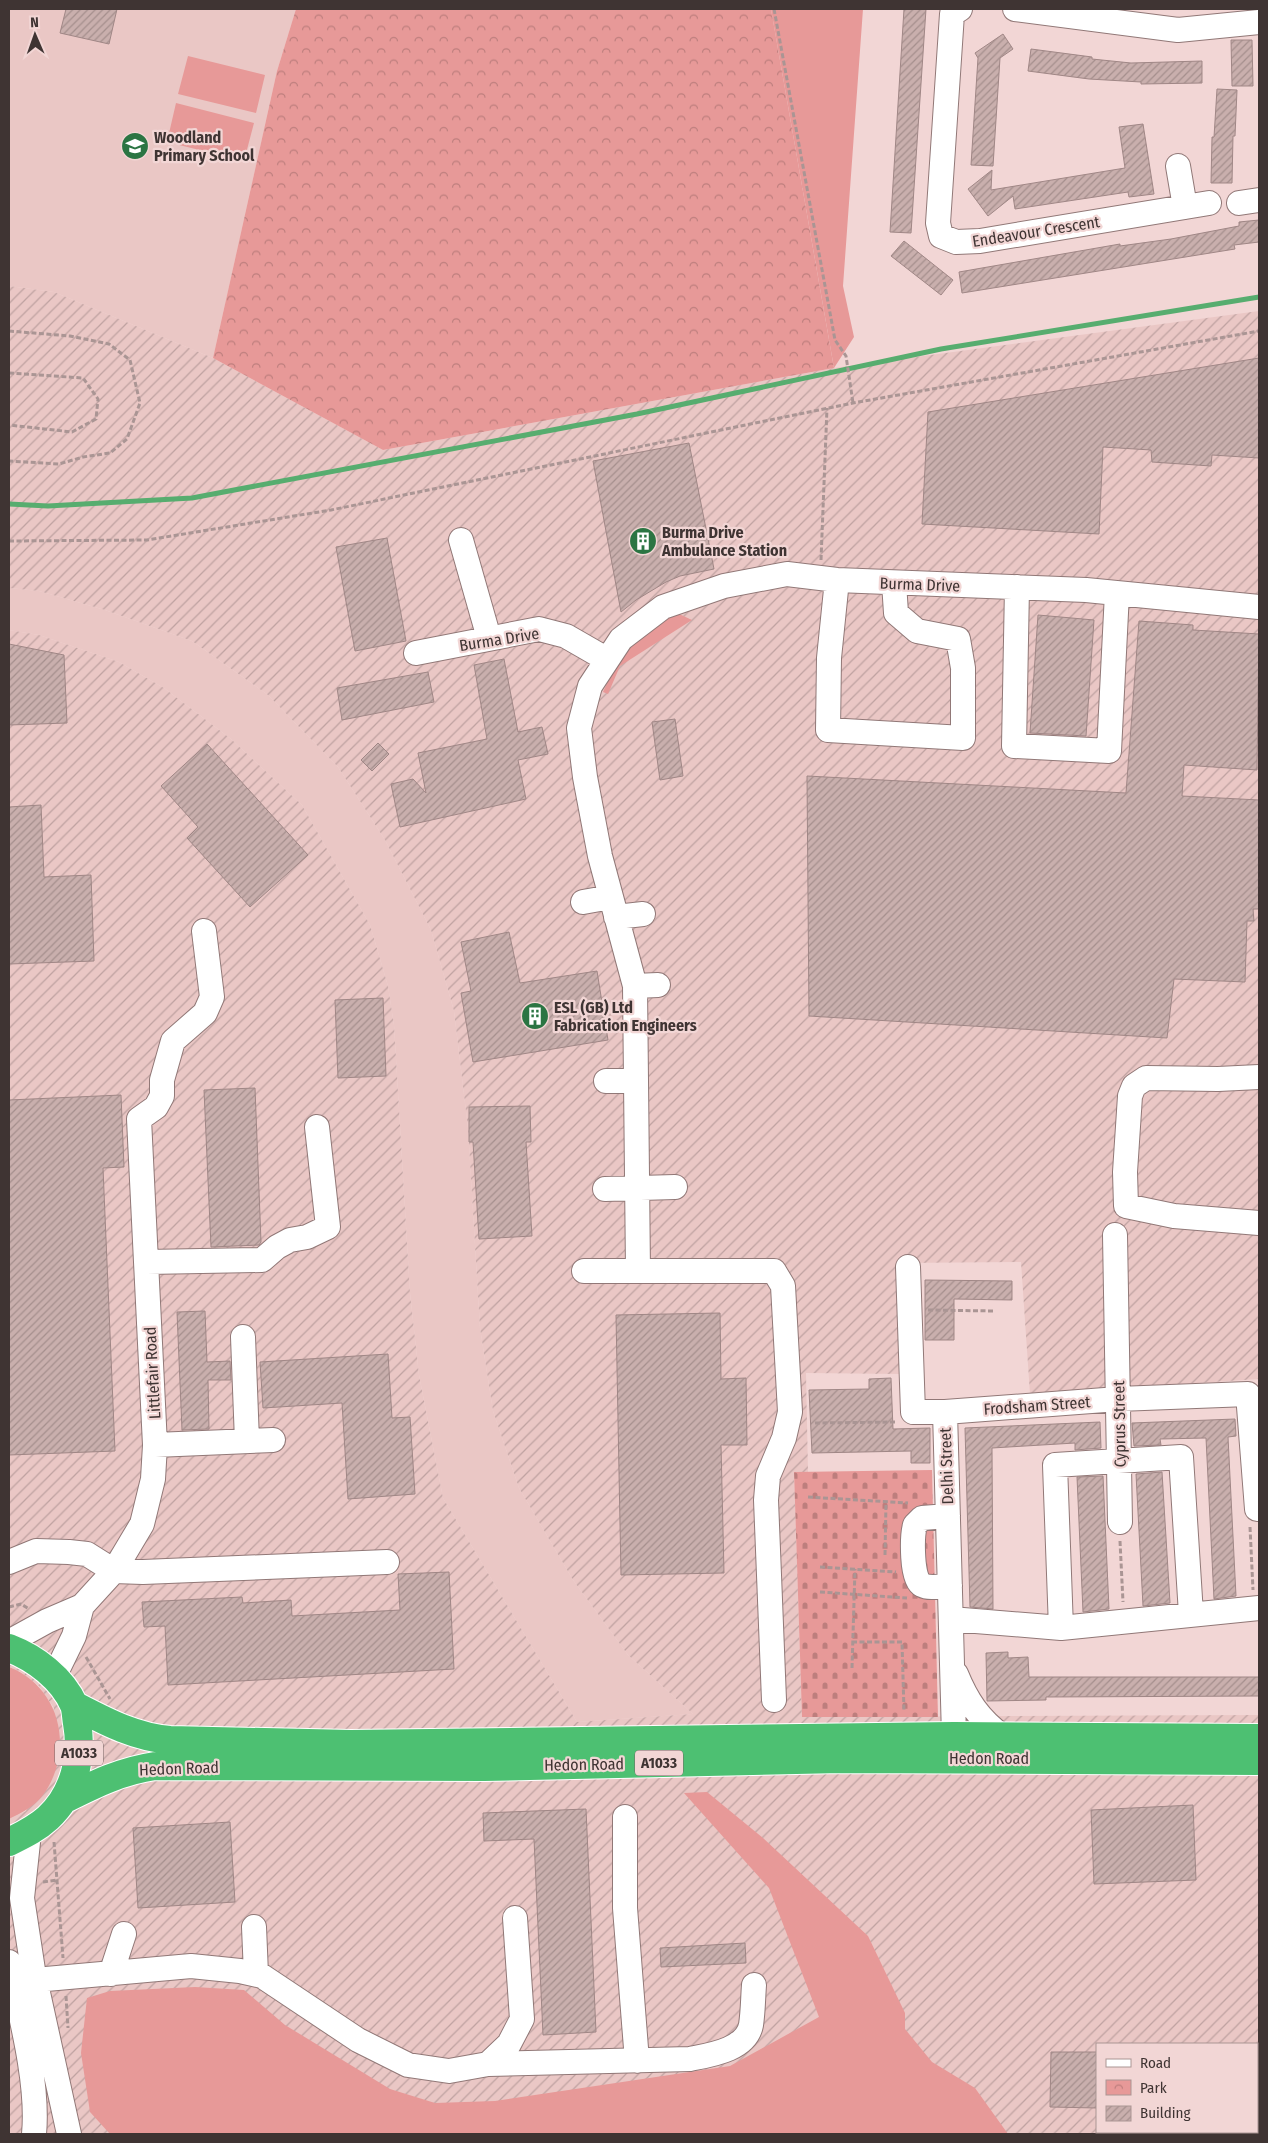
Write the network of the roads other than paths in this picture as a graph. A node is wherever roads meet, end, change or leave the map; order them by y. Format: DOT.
graph roads {
  1 [pos="960,9"];
  2 [pos="1015,9"];
  3 [pos="1259,22"];
  4 [pos="1178,166"];
  5 [pos="1209,203"];
  6 [pos="1185,207"];
  7 [pos="461,540"];
  8 [pos="829,579"];
  9 [pos="894,583"];
  10 [pos="1017,587"];
  11 [pos="1118,593"];
  12 [pos="1259,607"];
  13 [pos="489,638"];
  14 [pos="416,653"];
  15 [pos="606,659"];
  16 [pos="583,902"];
  17 [pos="614,907"];
  18 [pos="642,914"];
  19 [pos="204,932"];
  20 [pos="1259,1077"];
  21 [pos="606,1081"];
  22 [pos="636,1081"];
  23 [pos="317,1127"];
  24 [pos="675,1187"];
  25 [pos="637,1188"];
  26 [pos="605,1189"];
  27 [pos="1259,1223"];
  28 [pos="1115,1236"];
  29 [pos="147,1262"];
  30 [pos="908,1267"];
  31 [pos="584,1271"];
  32 [pos="638,1271"];
  33 [pos="243,1337"];
  34 [pos="1118,1400"];
  35 [pos="945,1412"];
  36 [pos="273,1440"];
  37 [pos="247,1441"];
  38 [pos="155,1445"];
  39 [pos="1119,1460"];
  40 [pos="1256,1509"];
  41 [pos="948,1516"];
  42 [pos="1120,1522"];
  43 [pos="12,1555"];
  44 [pos="387,1562"];
  45 [pos="114,1571"];
  46 [pos="950,1586"];
  47 [pos="1256,1601"];
  48 [pos="82,1606"];
  49 [pos="1191,1614"];
  50 [pos="950,1619"];
  51 [pos="1061,1628"];
  52 [pos="9,1642"];
  53 [pos="9,1648"];
  54 [pos="952,1666"];
  55 [pos="54,1677"];
  56 [pos="774,1700"];
  57 [pos="74,1705"];
  58 [pos="954,1736"];
  59 [pos="1002,1736"];
  60 [pos="1259,1738"];
  61 [pos="1259,1761"];
  62 [pos="65,1798"];
  63 [pos="625,1817"];
  64 [pos="19,1837"];
  65 [pos="515,1918"];
  66 [pos="254,1927"];
  67 [pos="124,1934"];
  68 [pos="111,1974"];
  69 [pos="256,1974"];
  70 [pos="19,1975"];
  71 [pos="754,1985"];
  72 [pos="637,2061"];
  73 [pos="488,2064"];
  74 [pos="34,2134"];
  75 [pos="68,2134"];
  1 -- 6 [label="street, Endeavour Crescent"];
  2 -- 3 [label="street"];
  4 -- 6 [label="street"];
  5 -- 6 [label="street, Endeavour Crescent"];
  7 -- 13 [label="street"];
  8 -- 9 [label="street, Burma Drive"];
  8 -- 9 [label="street"];
  8 -- 15 [label="street, Burma Drive"];
  9 -- 10 [label="street, Burma Drive"];
  10 -- 11 [label="street, Burma Drive"];
  10 -- 11 [label="street"];
  11 -- 12 [label="street, Burma Drive"];
  13 -- 14 [label="street, Burma Drive"];
  13 -- 15 [label="street, Burma Drive"];
  15 -- 17 [label="street, Burma Drive"];
  16 -- 17 [label="street"];
  17 -- 18 [label="street"];
  17 -- 22 [label="street, Burma Drive"];
  19 -- 29 [label="street, Littlefair Road"];
  20 -- 27 [label="street"];
  21 -- 22 [label="street"];
  22 -- 25 [label="street, Burma Drive"];
  23 -- 29 [label="street"];
  24 -- 25 [label="street"];
  25 -- 26 [label="street"];
  25 -- 32 [label="street, Burma Drive"];
  28 -- 34 [label="street, Cyprus Street"];
  29 -- 38 [label="street, Littlefair Road"];
  30 -- 35 [label="street, Delhi Street"];
  31 -- 32 [label="street"];
  32 -- 56 [label="street"];
  33 -- 37 [label="street"];
  34 -- 35 [label="street, Frodsham Street"];
  34 -- 39 [label="street, Cyprus Street"];
  34 -- 40 [label="street, Frodsham Street"];
  35 -- 41 [label="street, Delhi Street"];
  36 -- 37 [label="street"];
  37 -- 38 [label="street"];
  38 -- 45 [label="street, Littlefair Road"];
  39 -- 42 [label="street, Cyprus Street"];
  39 -- 49 [label="street"];
  39 -- 51 [label="street"];
  41 -- 46 [label="street, Delhi Street"];
  41 -- 46 [label="street"];
  43 -- 45 [label="street"];
  44 -- 45 [label="street"];
  45 -- 48 [label="street, Littlefair Road"];
  46 -- 50 [label="street, Delhi Street"];
  47 -- 49 [label="street"];
  48 -- 52 [label="street, Littlefair Road"];
  48 -- 55 [label="street, Littlefair Road"];
  49 -- 51 [label="street"];
  50 -- 51 [label="street"];
  50 -- 54 [label="street, Delhi Street"];
  53 -- 55 [label="highway, A1033"];
  54 -- 58 [label="street, Delhi Street"];
  54 -- 59 [label="street, Delhi Street"];
  55 -- 57 [label="highway, A1033"];
  57 -- 58 [label="highway, Hedon Road / A1033"];
  57 -- 62 [label="highway, A1033"];
  58 -- 59 [label="highway, Hedon Road / A1033"];
  59 -- 60 [label="highway, Hedon Road / A1033"];
  61 -- 62 [label="highway, Hedon Road / A1033"];
  62 -- 64 [label="highway, A1033"];
  63 -- 72 [label="street"];
  64 -- 70 [label="street"];
  65 -- 73 [label="street"];
  66 -- 69 [label="street"];
  67 -- 68 [label="street"];
  68 -- 69 [label="street"];
  68 -- 70 [label="street"];
  69 -- 73 [label="street"];
  70 -- 74 [label="street"];
  70 -- 75 [label="street"];
  71 -- 72 [label="street"];
  72 -- 73 [label="street"];
}
